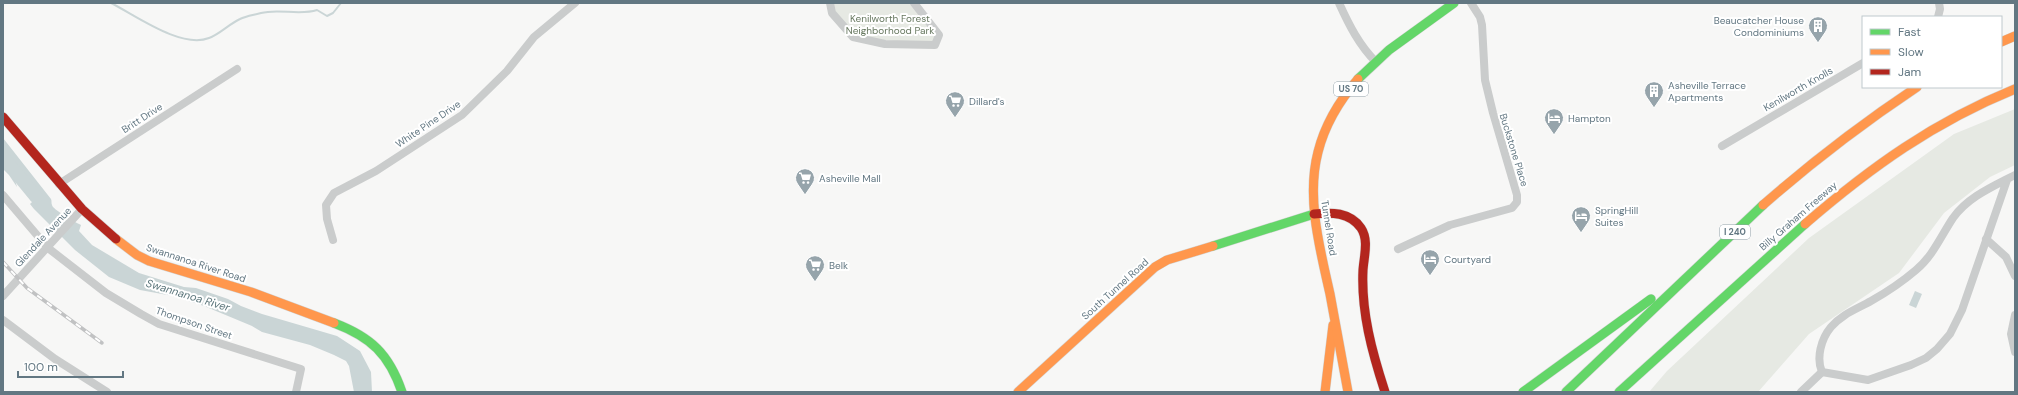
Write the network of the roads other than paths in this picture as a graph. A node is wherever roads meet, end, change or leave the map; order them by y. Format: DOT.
graph roads {
  1 [pos="575,3"];
  2 [pos="830,3"];
  3 [pos="914,3"];
  4 [pos="1339,3"];
  5 [pos="1454,3"];
  6 [pos="1471,3"];
  7 [pos="1939,3"];
  8 [pos="1938,16"];
  9 [pos="2015,36"];
  10 [pos="2002,42"];
  11 [pos="1376,62"];
  12 [pos="1862,64"];
  13 [pos="237,69"];
  14 [pos="1916,88"];
  15 [pos="2015,89"];
  16 [pos="3,117"];
  17 [pos="1722,146"];
  18 [pos="2015,175"];
  19 [pos="2007,180"];
  20 [pos="59,184"];
  21 [pos="3,195"];
  22 [pos="82,210"];
  23 [pos="1314,214"];
  24 [pos="1986,239"];
  25 [pos="334,240"];
  26 [pos="48,248"];
  27 [pos="1398,250"];
  28 [pos="2015,276"];
  29 [pos="1678,284"];
  30 [pos="3,296"];
  31 [pos="2015,315"];
  32 [pos="1335,317"];
  33 [pos="3,320"];
  34 [pos="1661,352"];
  35 [pos="2015,352"];
  36 [pos="1822,372"];
  37 [pos="107,392"];
  38 [pos="296,392"];
  39 [pos="402,392"];
  40 [pos="1018,392"];
  41 [pos="1325,392"];
  42 [pos="1348,392"];
  43 [pos="1385,392"];
  44 [pos="1524,392"];
  45 [pos="1566,392"];
  46 [pos="1619,392"];
  47 [pos="1632,392"];
  48 [pos="1801,392"];
  1 -- 25 [label="street, White Pine Drive"];
  2 -- 3 [label="street"];
  4 -- 11 [label="street"];
  5 -- 11 [label="main road, Tunnel Road / US 70"];
  6 -- 27 [label="street, Buckstone Place"];
  7 -- 8 [label="street"];
  9 -- 10 [label="main road"];
  11 -- 23 [label="main road, Tunnel Road / US 70"];
  12 -- 17 [label="street, Kenilworth Knolls"];
  13 -- 20 [label="street, Britt Drive"];
  14 -- 29 [label="main road, I 240"];
  15 -- 34 [label="main road, Billy Graham Freeway"];
  16 -- 20 [label="main road, Swannanoa River Road"];
  18 -- 19 [label="street"];
  19 -- 24 [label="street"];
  19 -- 36 [label="street"];
  20 -- 22 [label="main road, Swannanoa River Road"];
  21 -- 26 [label="street, Thompson Street"];
  22 -- 26 [label="street, Glendale Avenue"];
  22 -- 39 [label="main road, Swannanoa River Road"];
  23 -- 32 [label="main road, Tunnel Road / US 70"];
  23 -- 40 [label="main road, South Tunnel Road"];
  23 -- 43 [label="main road, South Tunnel Road"];
  24 -- 28 [label="street"];
  24 -- 36 [label="street"];
  26 -- 30 [label="street, Glendale Avenue"];
  26 -- 38 [label="street, Thompson Street"];
  29 -- 44 [label="main road"];
  29 -- 45 [label="main road, I 240"];
  31 -- 35 [label="street"];
  32 -- 41 [label="main road"];
  32 -- 42 [label="main road, Tunnel Road / US 70"];
  33 -- 37 [label="street"];
  34 -- 46 [label="main road, Billy Graham Freeway"];
  34 -- 47 [label="main road"];
  36 -- 48 [label="street"];
}
